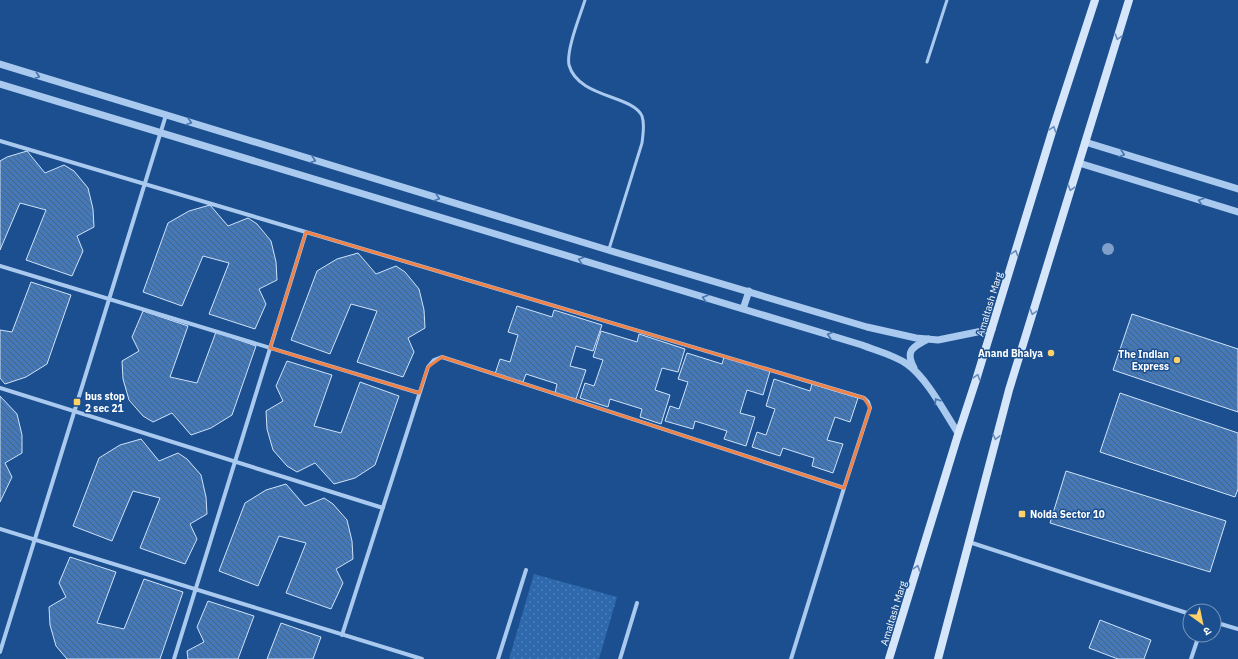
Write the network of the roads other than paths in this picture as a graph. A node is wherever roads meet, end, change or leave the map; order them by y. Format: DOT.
graph roads {
  1 [pos="585,0"];
  2 [pos="947,0"];
  3 [pos="1095,0"];
  4 [pos="1129,0"];
  5 [pos="927,62"];
  6 [pos="0,64"];
  7 [pos="0,84"];
  8 [pos="166,115"];
  9 [pos="161,133"];
  10 [pos="0,142"];
  11 [pos="1085,142"];
  12 [pos="1079,163"];
  13 [pos="145,184"];
  14 [pos="1238,189"];
  15 [pos="1238,212"];
  16 [pos="306,232"];
  17 [pos="608,250"];
  18 [pos="0,266"];
  19 [pos="749,291"];
  20 [pos="109,299"];
  21 [pos="743,309"];
  22 [pos="992,329"];
  23 [pos="928,339"];
  24 [pos="270,348"];
  25 [pos="915,370"];
  26 [pos="0,388"];
  27 [pos="419,393"];
  28 [pos="74,412"];
  29 [pos="958,433"];
  30 [pos="235,462"];
  31 [pos="844,488"];
  32 [pos="383,508"];
  33 [pos="0,529"];
  34 [pos="35,540"];
  35 [pos="969,542"];
  36 [pos="526,570"];
  37 [pos="196,590"];
  38 [pos="637,603"];
  39 [pos="1182,611"];
  40 [pos="1222,624"];
  41 [pos="1238,629"];
  42 [pos="342,634"];
  43 [pos="1196,643"];
  44 [pos="0,652"];
  45 [pos="174,659"];
  46 [pos="422,659"];
  47 [pos="498,659"];
  48 [pos="620,659"];
  49 [pos="791,659"];
  50 [pos="889,659"];
  51 [pos="938,659"];
  52 [pos="1191,659"];
  1 -- 17 [label="lane"];
  2 -- 5 [label="lane"];
  22 -- 3 [label="main road, Amaltash Marg, one-way"];
  4 -- 11 [label="main road, one-way"];
  6 -- 8 [label="street, one-way"];
  7 -- 9 [label="street"];
  8 -- 9 [label="street"];
  8 -- 17 [label="street, one-way"];
  9 -- 13 [label="street"];
  21 -- 9 [label="street, one-way"];
  10 -- 13 [label="street"];
  11 -- 12 [label="main road"];
  11 -- 14 [label="street, one-way"];
  15 -- 12 [label="street, one-way"];
  12 -- 35 [label="main road, one-way"];
  13 -- 16 [label="street"];
  13 -- 20 [label="street"];
  16 -- 24 [label="street"];
  16 -- 31 [label="street"];
  17 -- 19 [label="street"];
  18 -- 20 [label="street"];
  19 -- 21 [label="street"];
  19 -- 23 [label="street"];
  20 -- 24 [label="street"];
  20 -- 28 [label="street"];
  25 -- 21 [label="street, one-way"];
  22 -- 23 [label="street"];
  29 -- 22 [label="main road, Amaltash Marg, one-way"];
  23 -- 25 [label="street"];
  24 -- 27 [label="street"];
  24 -- 30 [label="street"];
  29 -- 25 [label="street, one-way"];
  26 -- 28 [label="street"];
  27 -- 31 [label="street"];
  27 -- 32 [label="street"];
  28 -- 30 [label="street"];
  28 -- 34 [label="street"];
  50 -- 29 [label="main road, Amaltash Marg, one-way"];
  30 -- 32 [label="street"];
  30 -- 37 [label="street"];
  31 -- 49 [label="street"];
  32 -- 42 [label="street"];
  33 -- 34 [label="street"];
  34 -- 37 [label="street"];
  34 -- 44 [label="street"];
  35 -- 39 [label="street"];
  35 -- 51 [label="main road"];
  36 -- 47 [label="street"];
  37 -- 42 [label="street"];
  37 -- 45 [label="street"];
  38 -- 48 [label="street"];
  40 -- 41 [label="street"];
  42 -- 46 [label="street"];
  43 -- 52 [label="street"];
}
